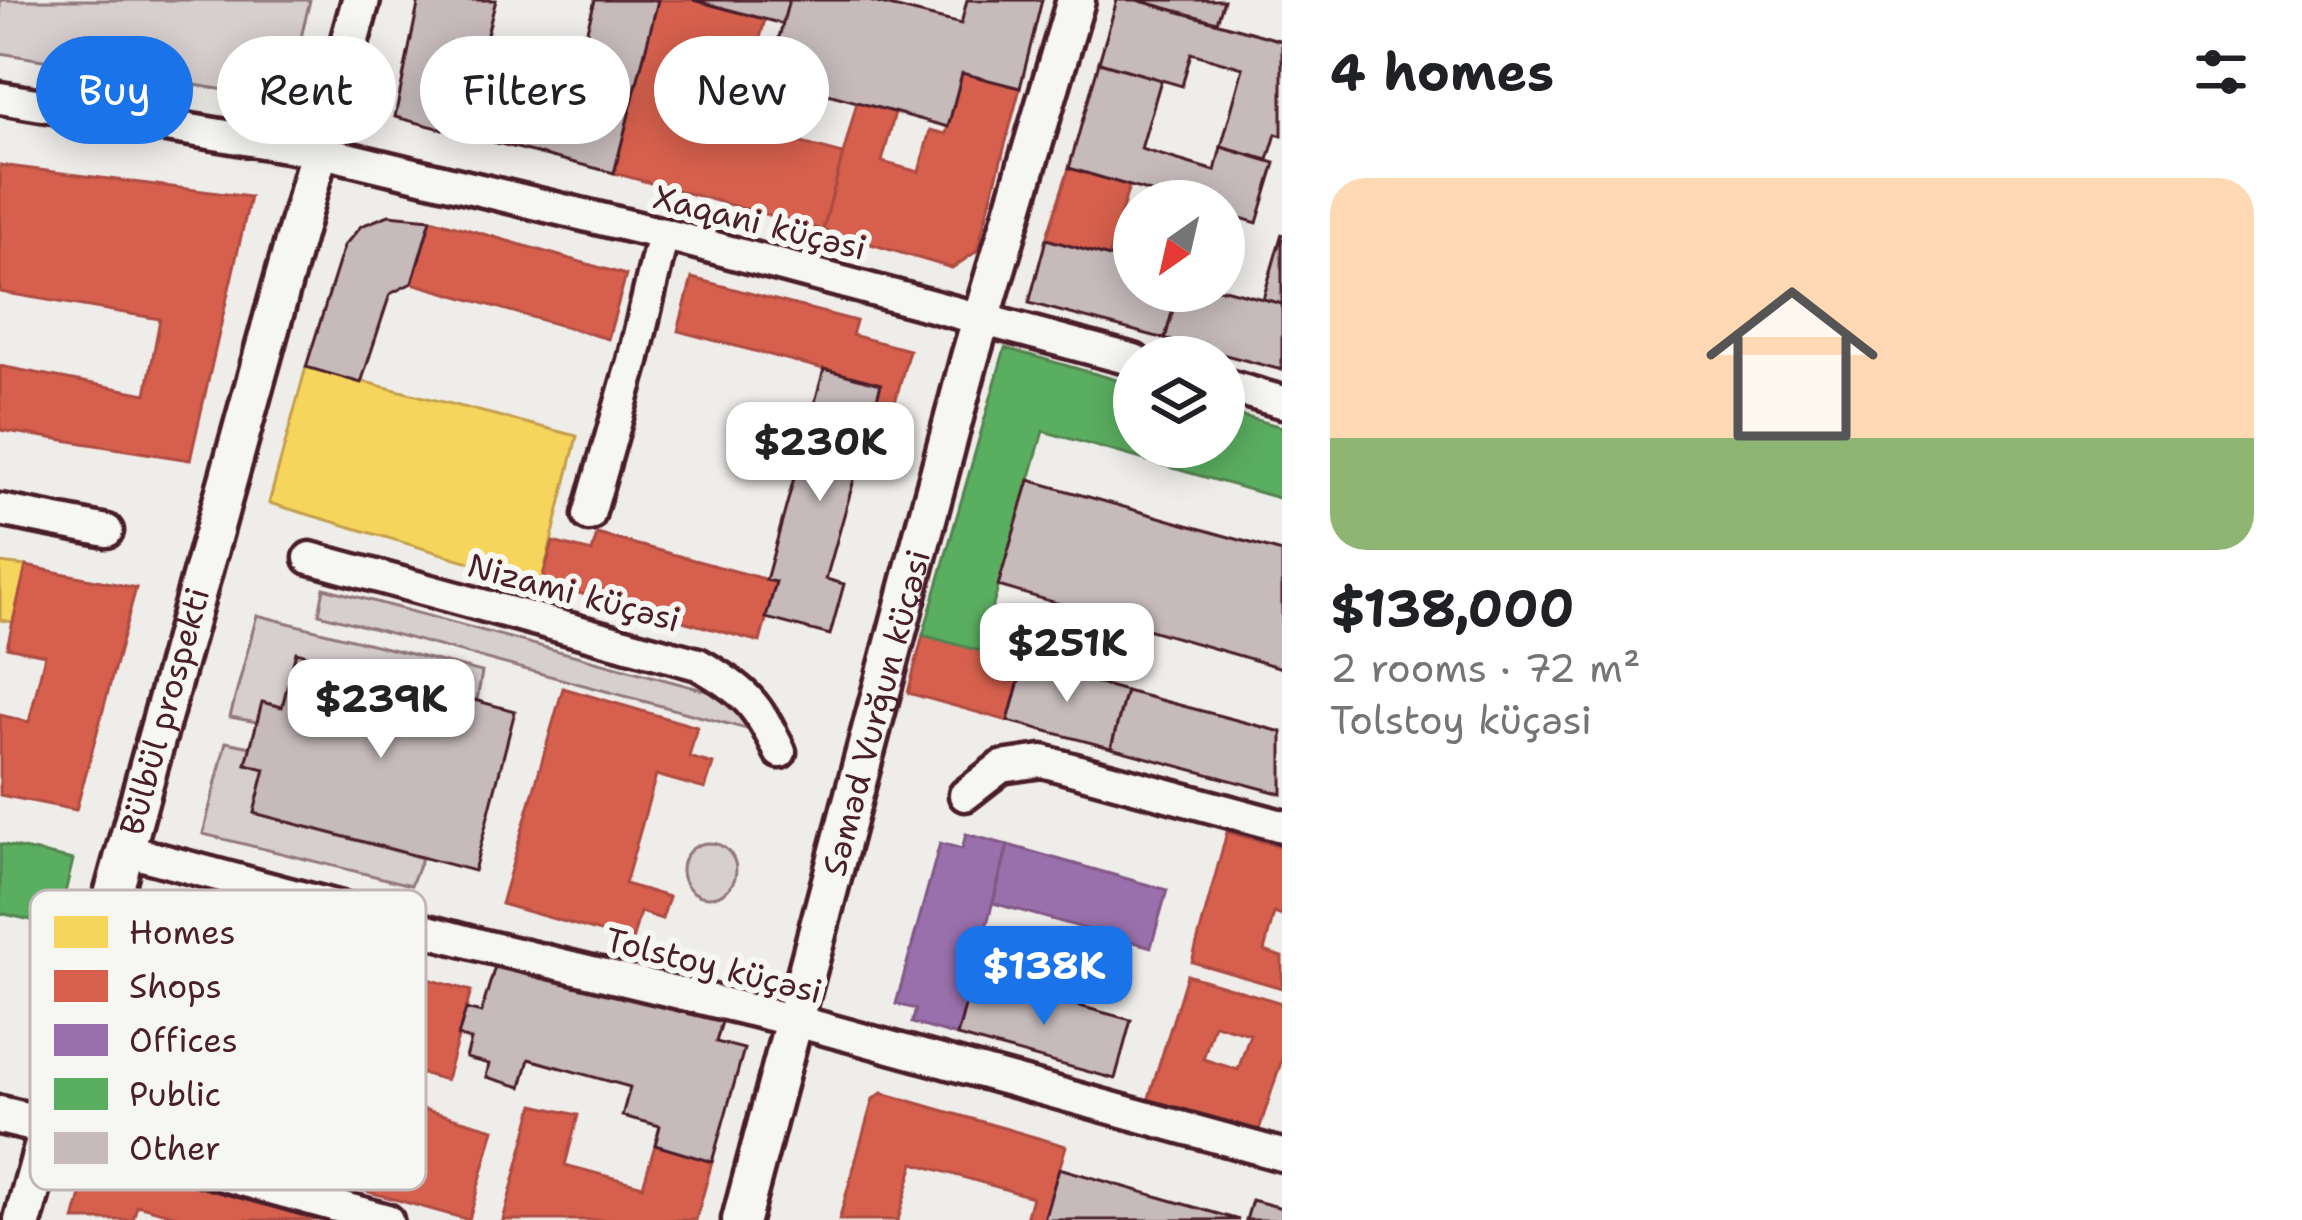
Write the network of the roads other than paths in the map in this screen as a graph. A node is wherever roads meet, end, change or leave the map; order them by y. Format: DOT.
graph roads {
  1 [pos="362,0"];
  2 [pos="1076,0"];
  3 [pos="353,36"];
  4 [pos="0,98"];
  5 [pos="217,134"];
  6 [pos="325,144"];
  7 [pos="339,144"];
  8 [pos="663,234"];
  9 [pos="981,317"];
  10 [pos="1113,354"];
  11 [pos="1245,391"];
  12 [pos="1282,402"];
  13 [pos="0,510"];
  14 [pos="589,515"];
  15 [pos="107,531"];
  16 [pos="310,558"];
  17 [pos="780,752"];
  18 [pos="965,795"];
  19 [pos="1282,826"];
  20 [pos="128,851"];
  21 [pos="117,890"];
  22 [pos="274,890"];
  23 [pos="426,931"];
  24 [pos="796,1021"];
  25 [pos="0,1114"];
  26 [pos="30,1122"];
  27 [pos="1282,1155"];
  28 [pos="32,1190"];
  29 [pos="278,1190"];
  30 [pos="23,1220"];
  31 [pos="387,1220"];
  32 [pos="741,1220"];
  1 -- 3 [label="main road"];
  2 -- 9 [label="main road, Səməd Vurğun küçəsi"];
  4 -- 5 [label="street, Xaqani küçəsi"];
  6 -- 20 [label="main road, Bülbül prospekti"];
  7 -- 8 [label="street, Xaqani küçəsi"];
  8 -- 9 [label="street, Xaqani küçəsi"];
  8 -- 14 [label="street"];
  9 -- 10 [label="street, Xaqani küçəsi"];
  9 -- 24 [label="main road, Səməd Vurğun küçəsi"];
  11 -- 12 [label="street"];
  13 -- 15 [label="street"];
  16 -- 17 [label="street, Nizami küçəsi"];
  18 -- 19 [label="street"];
  20 -- 21 [label="main road, Bülbül prospekti"];
  20 -- 22 [label="street, Tolstoy küçəsi"];
  23 -- 24 [label="street, Tolstoy küçəsi"];
  24 -- 27 [label="street, Tolstoy küçəsi"];
  24 -- 32 [label="main road, Səməd Vurğun küçəsi"];
  25 -- 26 [label="main road"];
  28 -- 30 [label="main road, Bülbül prospekti"];
  29 -- 31 [label="street"];
}
